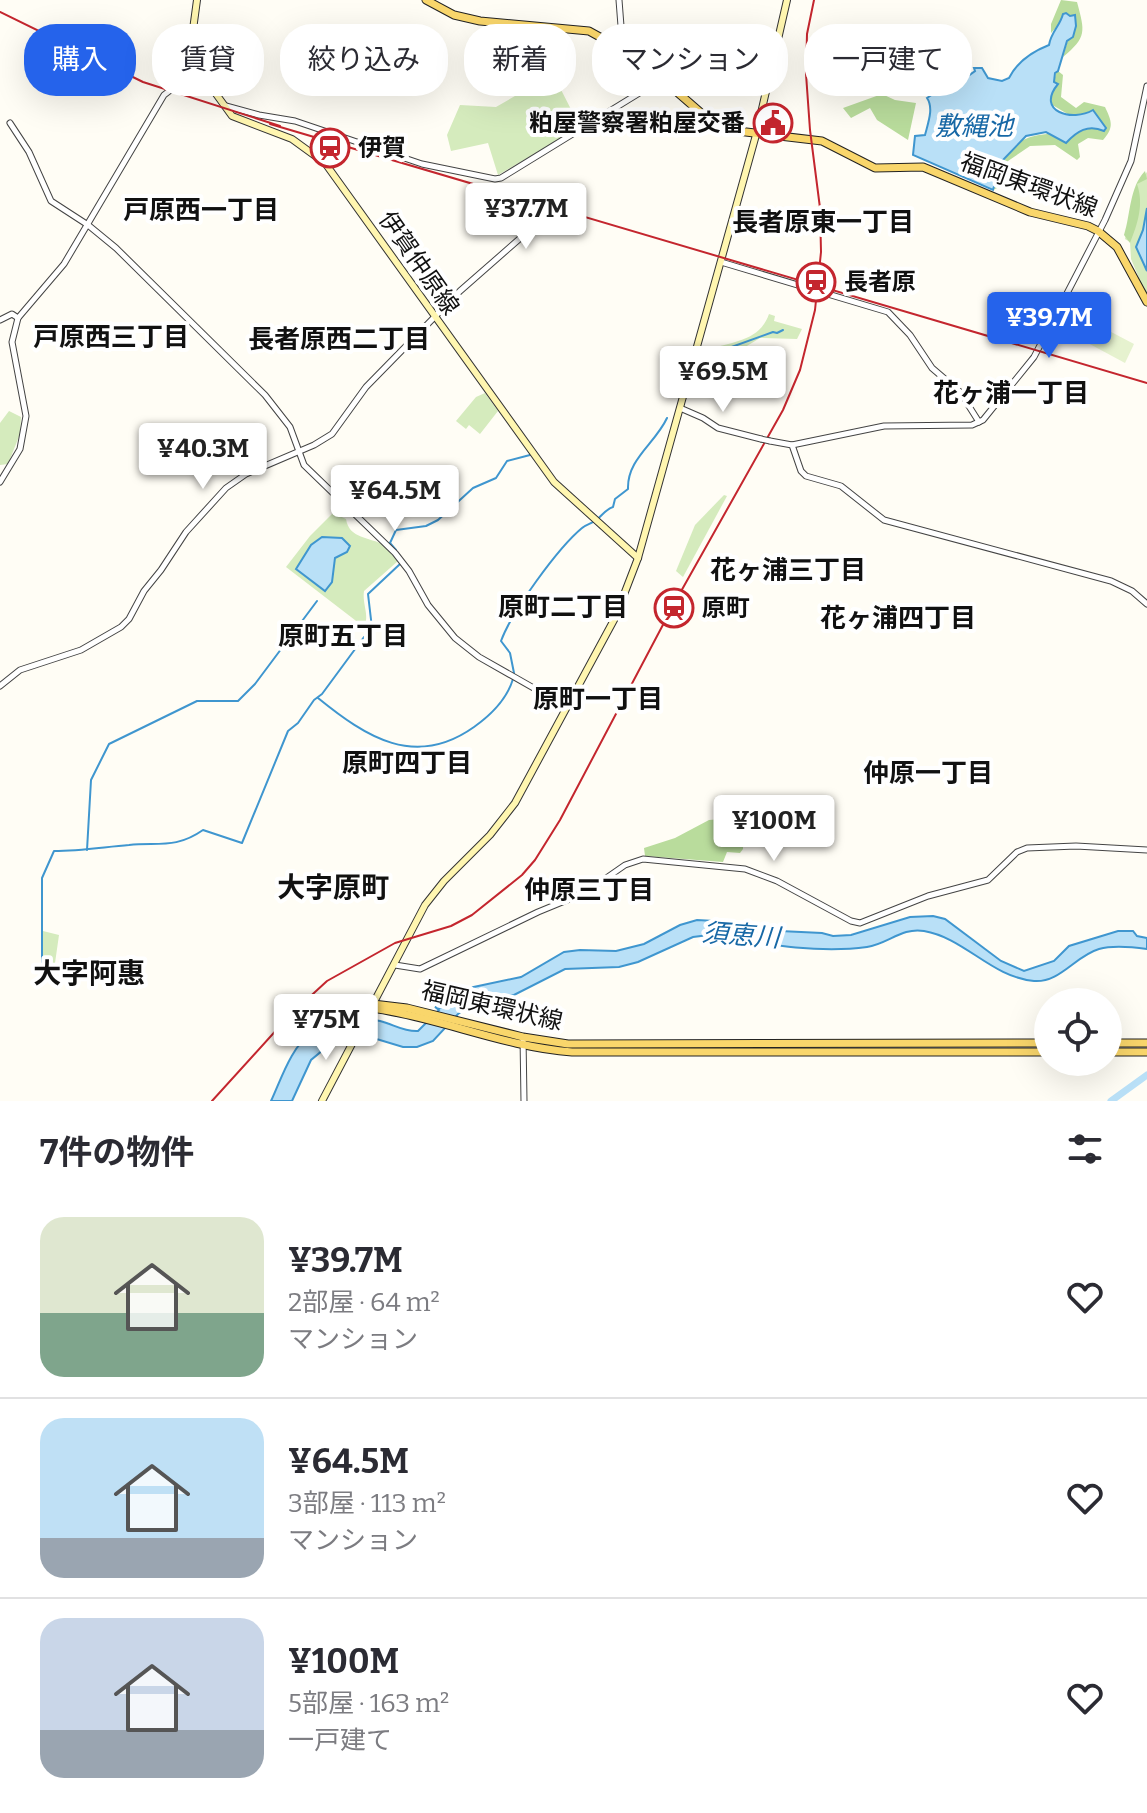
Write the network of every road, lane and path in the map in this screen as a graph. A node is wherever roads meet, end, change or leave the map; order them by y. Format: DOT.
graph roads {
  1 [pos="197,0"];
  2 [pos="426,0"];
  3 [pos="619,0"];
  4 [pos="787,0"];
  5 [pos="194,24"];
  6 [pos="621,24"];
  7 [pos="592,32"];
  8 [pos="1147,86"];
  9 [pos="163,96"];
  10 [pos="217,96"];
  11 [pos="634,96"];
  12 [pos="683,96"];
  13 [pos="223,104"];
  14 [pos="10,123"];
  15 [pos="756,135"];
  16 [pos="561,214"];
  17 [pos="88,225"];
  18 [pos="1098,231"];
  19 [pos="721,262"];
  20 [pos="1147,302"];
  21 [pos="435,317"];
  22 [pos="18,318"];
  23 [pos="0,320"];
  24 [pos="680,408"];
  25 [pos="980,422"];
  26 [pos="792,445"];
  27 [pos="299,451"];
  28 [pos="0,482"];
  29 [pos="638,558"];
  30 [pos="1147,604"];
  31 [pos="0,686"];
  32 [pos="567,707"];
  33 [pos="1147,850"];
  34 [pos="395,965"];
  35 [pos="369,1008"];
  36 [pos="524,1040"];
  37 [pos="1034,1043"];
  38 [pos="1122,1043"];
  39 [pos="1147,1043"];
  40 [pos="1034,1052"];
  41 [pos="1122,1052"];
  42 [pos="1147,1052"];
  43 [pos="322,1101"];
  44 [pos="524,1101"];
  1 -- 5 [label="main road, 伊賀仲原線"];
  2 -- 7 [label="main road, 福岡東環状線"];
  3 -- 6 [label="street"];
  4 -- 15 [label="main road"];
  8 -- 18 [label="street"];
  9 -- 17 [label="street"];
  10 -- 13 [label="main road, 伊賀仲原線"];
  11 -- 13 [label="street"];
  12 -- 15 [label="main road, 福岡東環状線"];
  13 -- 21 [label="main road, 伊賀仲原線"];
  14 -- 17 [label="street"];
  15 -- 18 [label="main road, 福岡東環状線"];
  15 -- 19 [label="main road"];
  16 -- 21 [label="street"];
  17 -- 22 [label="street"];
  17 -- 27 [label="street"];
  18 -- 20 [label="main road, 福岡東環状線"];
  18 -- 25 [label="street"];
  19 -- 24 [label="main road"];
  19 -- 25 [label="street"];
  21 -- 27 [label="street"];
  21 -- 29 [label="main road, 伊賀仲原線"];
  22 -- 23 [label="street"];
  22 -- 28 [label="street"];
  24 -- 26 [label="street, bridge"];
  24 -- 29 [label="main road"];
  25 -- 26 [label="street"];
  26 -- 30 [label="street"];
  27 -- 31 [label="street"];
  27 -- 32 [label="street"];
  29 -- 32 [label="main road"];
  32 -- 34 [label="main road"];
  33 -- 34 [label="street"];
  34 -- 35 [label="main road"];
  35 -- 36 [label="main road, 福岡東環状線"];
  35 -- 43 [label="main road"];
  36 -- 37 [label="main road, 福岡東環状線"];
  36 -- 40 [label="main road, 福岡東環状線"];
  36 -- 44 [label="street"];
  38 -- 39 [label="main road"];
  41 -- 42 [label="main road"];
}
